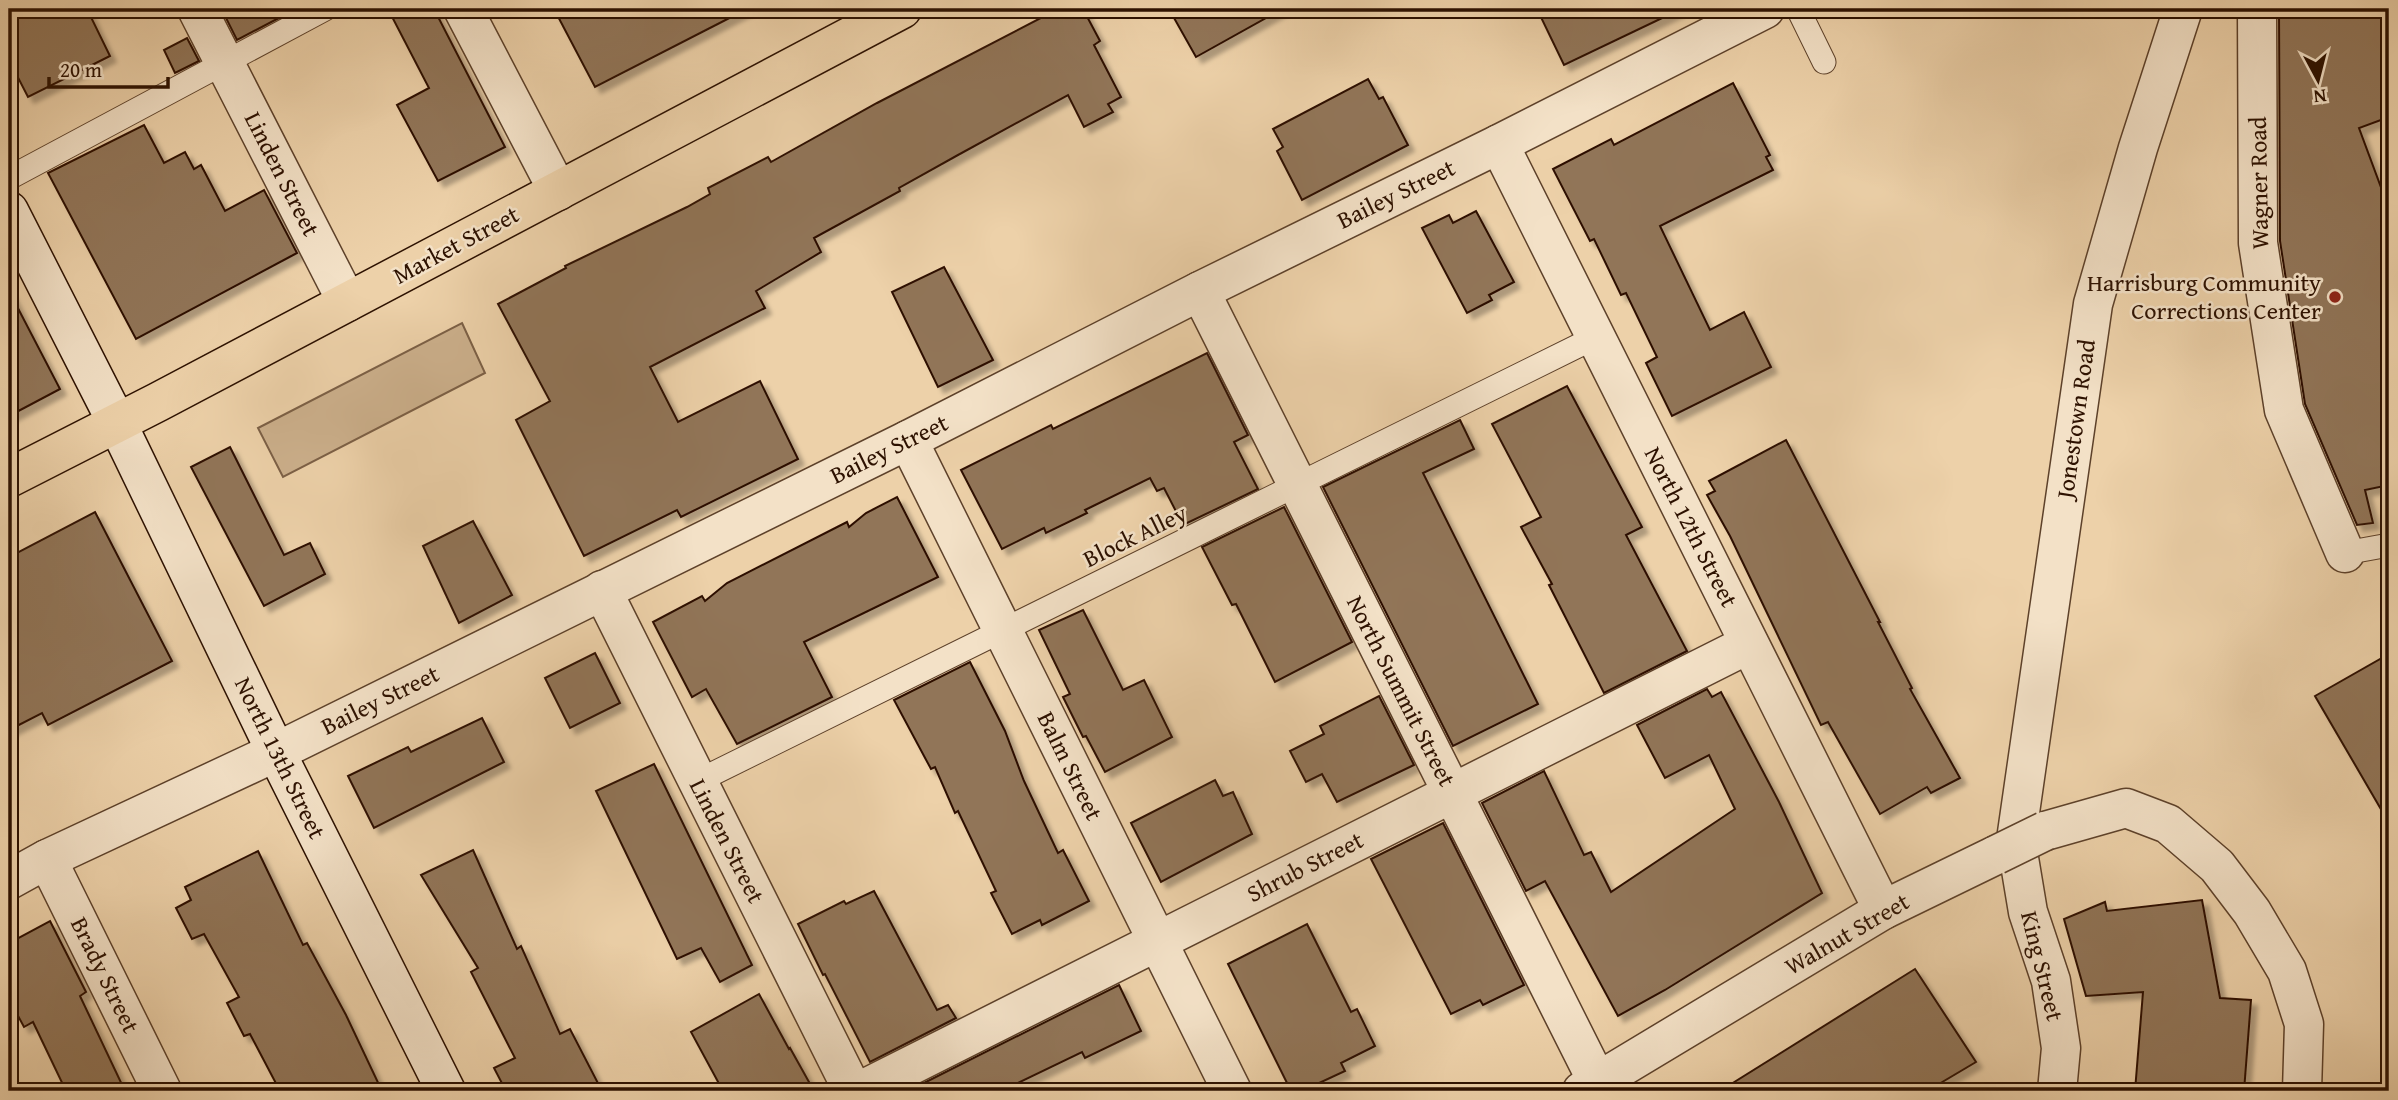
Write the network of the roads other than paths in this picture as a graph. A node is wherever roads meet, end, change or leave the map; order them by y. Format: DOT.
graph roads {
  1 [pos="197,9"];
  2 [pos="325,9"];
  3 [pos="463,9"];
  4 [pos="902,9"];
  5 [pos="1765,9"];
  6 [pos="1798,9"];
  7 [pos="2183,9"];
  8 [pos="2258,9"];
  9 [pos="224,61"];
  10 [pos="1824,62"];
  11 [pos="1499,144"];
  12 [pos="9,178"];
  13 [pos="558,191"];
  14 [pos="9,211"];
  15 [pos="1200,291"];
  16 [pos="348,302"];
  17 [pos="1596,337"];
  18 [pos="117,423"];
  19 [pos="908,440"];
  20 [pos="9,478"];
  21 [pos="1297,485"];
  22 [pos="2389,545"];
  23 [pos="2345,553"];
  24 [pos="602,590"];
  25 [pos="1003,630"];
  26 [pos="1749,644"];
  27 [pos="276,752"];
  28 [pos="698,781"];
  29 [pos="1452,793"];
  30 [pos="2019,842"];
  31 [pos="47,859"];
  32 [pos="9,880"];
  33 [pos="1883,910"];
  34 [pos="1158,942"];
  35 [pos="1594,1088"];
  36 [pos="162,1091"];
  37 [pos="446,1091"];
  38 [pos="853,1091"];
  39 [pos="860,1091"];
  40 [pos="1232,1091"];
  41 [pos="2057,1091"];
  42 [pos="2302,1091"];
  1 -- 9 [label="street, Linden Street"];
  2 -- 9 [label="lane"];
  3 -- 13 [label="street"];
  4 -- 13 [label="main road, Market Street"];
  5 -- 11 [label="street, Bailey Street"];
  6 -- 10 [label="lane"];
  7 -- 30 [label="street, Jonestown Road"];
  8 -- 23 [label="street, Wagner Road"];
  9 -- 12 [label="lane"];
  9 -- 16 [label="street, Linden Street"];
  11 -- 15 [label="street, Bailey Street"];
  11 -- 17 [label="street, North 12th Street"];
  13 -- 16 [label="main road, Market Street"];
  14 -- 18 [label="street, North 13th Street"];
  15 -- 19 [label="street, Bailey Street"];
  15 -- 21 [label="street, North Summit Street"];
  16 -- 18 [label="main road, Market Street"];
  17 -- 21 [label="lane, Block Alley"];
  17 -- 26 [label="street, North 12th Street"];
  18 -- 20 [label="main road, Market Street"];
  18 -- 27 [label="street, North 13th Street"];
  19 -- 24 [label="street, Bailey Street"];
  19 -- 25 [label="street, Balm Street"];
  21 -- 25 [label="lane, Block Alley"];
  21 -- 29 [label="street, North Summit Street"];
  22 -- 23 [label="lane"];
  24 -- 27 [label="street, Bailey Street"];
  24 -- 28 [label="street, Linden Street"];
  25 -- 28 [label="lane, Block Alley"];
  25 -- 34 [label="street, Balm Street"];
  26 -- 29 [label="street, Shrub Street"];
  26 -- 33 [label="street, North 12th Street"];
  27 -- 31 [label="street, Bailey Street"];
  27 -- 37 [label="street, North 13th Street"];
  28 -- 38 [label="street, Linden Street"];
  29 -- 34 [label="street, Shrub Street"];
  29 -- 35 [label="street, North Summit Street"];
  30 -- 33 [label="street, Walnut Street"];
  30 -- 41 [label="street, King Street"];
  30 -- 42 [label="street, Walnut Street"];
  31 -- 32 [label="street, Bailey Street"];
  31 -- 36 [label="street, Brady Street"];
  33 -- 35 [label="street, Walnut Street"];
  34 -- 39 [label="street, Shrub Street"];
  34 -- 40 [label="street, Balm Street"];
}
